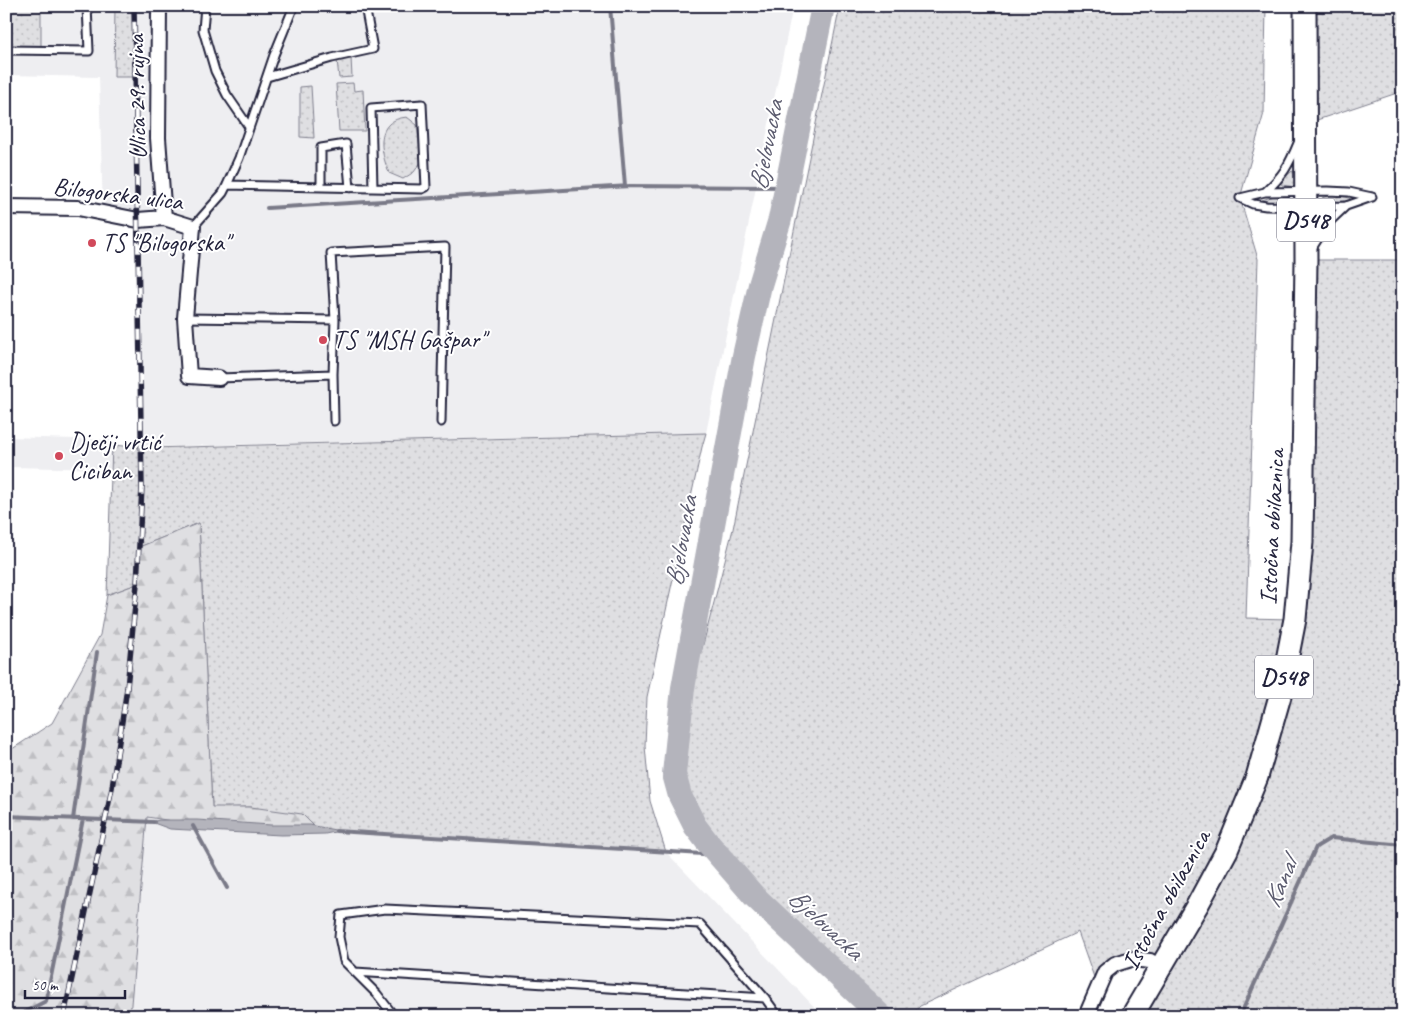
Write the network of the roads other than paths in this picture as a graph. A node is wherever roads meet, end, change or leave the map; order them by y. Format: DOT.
graph roads {
  1 [pos="87,6"];
  2 [pos="159,6"];
  3 [pos="205,6"];
  4 [pos="294,6"];
  5 [pos="366,6"];
  6 [pos="1305,6"];
  7 [pos="6,50"];
  8 [pos="267,77"];
  9 [pos="1305,124"];
  10 [pos="249,127"];
  11 [pos="227,186"];
  12 [pos="321,187"];
  13 [pos="350,188"];
  14 [pos="373,188"];
  15 [pos="1265,192"];
  16 [pos="1305,199"];
  17 [pos="1346,206"];
  18 [pos="6,207"];
  19 [pos="164,218"];
  20 [pos="192,227"];
  21 [pos="1306,260"];
  22 [pos="185,318"];
  23 [pos="335,320"];
  24 [pos="333,374"];
  25 [pos="219,378"];
  26 [pos="334,422"];
  27 [pos="441,422"];
  28 [pos="1161,968"];
  29 [pos="355,972"];
  30 [pos="765,998"];
  31 [pos="394,1016"];
  32 [pos="778,1016"];
  33 [pos="1086,1016"];
  34 [pos="1132,1016"];
  1 -- 7 [label="lane"];
  2 -- 19 [label="street, Ulica 29. rujna"];
  3 -- 10 [label="lane"];
  4 -- 8 [label="lane"];
  5 -- 8 [label="lane"];
  6 -- 9 [label="main road, Istočna obilaznica / D548"];
  8 -- 10 [label="lane"];
  9 -- 15 [label="lane"];
  9 -- 16 [label="main road, Istočna obilaznica / D548"];
  10 -- 11 [label="lane"];
  11 -- 12 [label="lane"];
  11 -- 20 [label="lane"];
  12 -- 13 [label="lane"];
  12 -- 13 [label="lane"];
  13 -- 14 [label="lane"];
  14 -- 14 [label="lane"];
  15 -- 16 [label="lane"];
  15 -- 16 [label="lane"];
  16 -- 17 [label="lane"];
  16 -- 17 [label="lane"];
  16 -- 21 [label="main road, Istočna obilaznica / D548"];
  17 -- 21 [label="lane"];
  18 -- 19 [label="street, Bilogorska ulica"];
  19 -- 20 [label="street, Bilogorska ulica"];
  20 -- 22 [label="street, Bilogorska ulica"];
  21 -- 28 [label="main road, Istočna obilaznica / D548"];
  22 -- 23 [label="lane"];
  22 -- 25 [label="street, Bilogorska ulica"];
  23 -- 24 [label="lane"];
  23 -- 27 [label="lane"];
  24 -- 25 [label="lane"];
  24 -- 26 [label="lane"];
  28 -- 33 [label="street"];
  28 -- 34 [label="main road, Istočna obilaznica / D548"];
  29 -- 30 [label="lane"];
  29 -- 30 [label="lane"];
  29 -- 31 [label="lane"];
  30 -- 32 [label="lane"];
}
